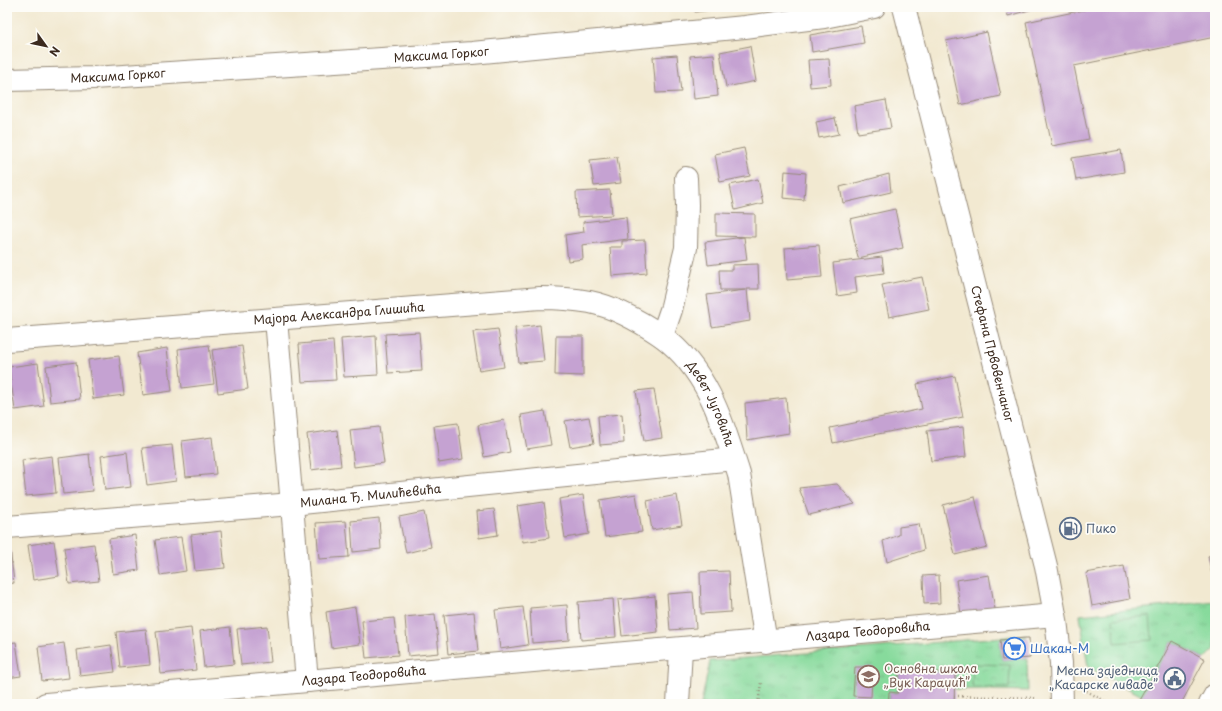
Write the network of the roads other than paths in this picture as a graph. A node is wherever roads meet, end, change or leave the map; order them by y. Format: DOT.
graph roads {
  1 [pos="874,7"];
  2 [pos="904,7"];
  3 [pos="7,80"];
  4 [pos="686,178"];
  5 [pos="276,319"];
  6 [pos="662,336"];
  7 [pos="7,340"];
  8 [pos="734,459"];
  9 [pos="292,504"];
  10 [pos="7,527"];
  11 [pos="1055,615"];
  12 [pos="766,642"];
  13 [pos="681,649"];
  14 [pos="307,681"];
  15 [pos="1215,695"];
  16 [pos="46,704"];
  17 [pos="678,704"];
  18 [pos="1062,704"];
  19 [pos="1210,704"];
  1 -- 3 [label="street, Максима Горког"];
  2 -- 11 [label="street, Стефана Првовенчаног"];
  4 -- 6 [label="street"];
  5 -- 6 [label="street, Мајора Александра Глишића"];
  5 -- 7 [label="street, Мајора Александра Глишића"];
  5 -- 9 [label="street"];
  6 -- 8 [label="street, Девет Југовића"];
  8 -- 9 [label="street, Милана Ђ. Милићевића"];
  8 -- 12 [label="street, Девет Југовића"];
  9 -- 10 [label="street, Милана Ђ. Милићевића"];
  9 -- 14 [label="street"];
  11 -- 12 [label="street, Лазара Теодоровића"];
  11 -- 18 [label="street, Стефана Првовенчаног"];
  12 -- 13 [label="street, Лазара Теодоровића"];
  13 -- 14 [label="street, Лазара Теодоровића"];
  13 -- 17 [label="street"];
  14 -- 16 [label="street, Лазара Теодоровића"];
  15 -- 19 [label="street"];
}
